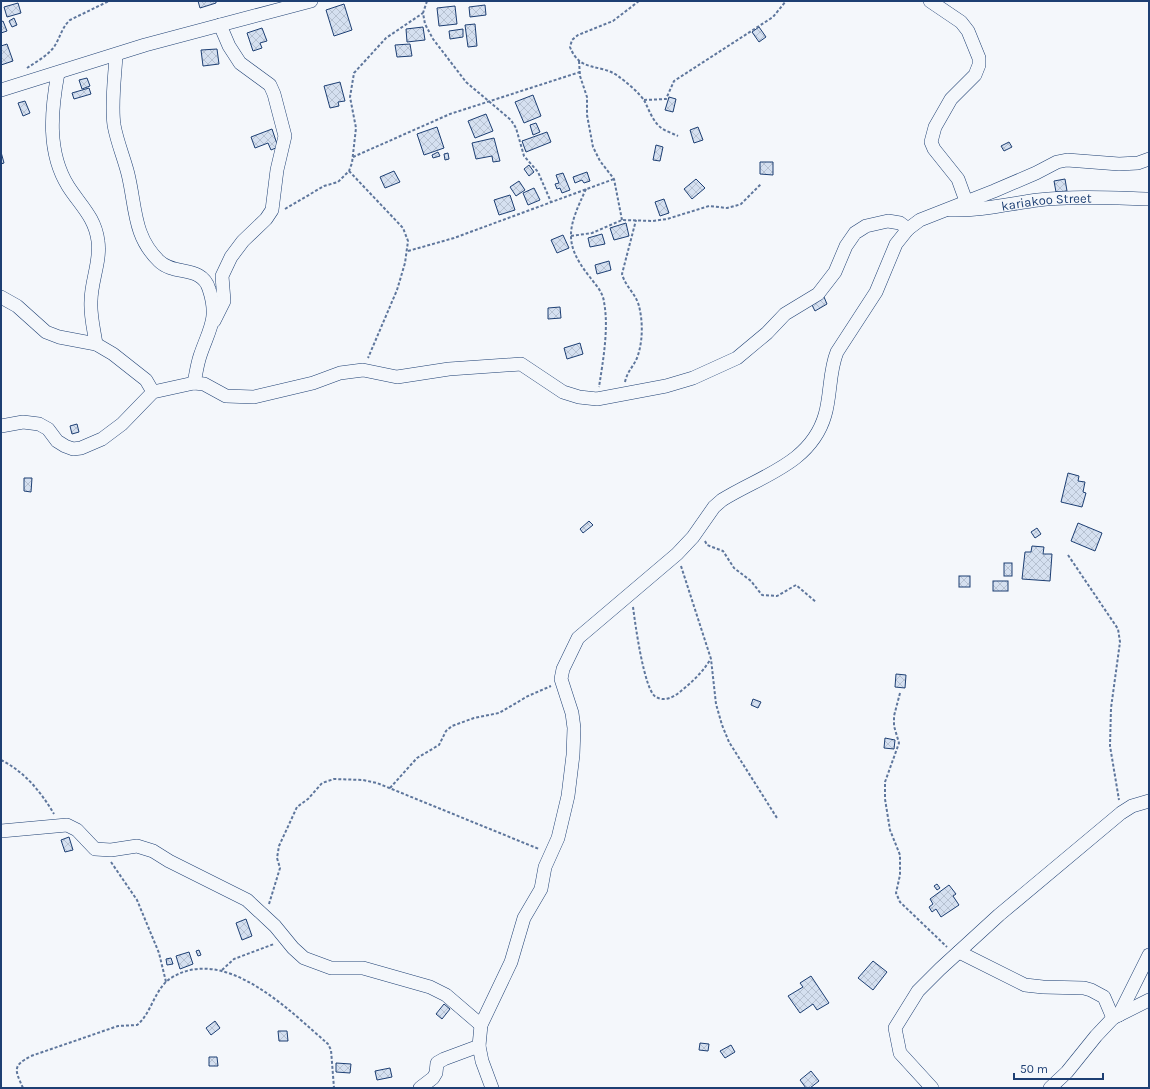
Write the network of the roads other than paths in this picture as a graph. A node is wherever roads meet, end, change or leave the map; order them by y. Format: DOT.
graph roads {
  1 [pos="311,1"];
  2 [pos="930,1"];
  3 [pos="220,25"];
  4 [pos="116,55"];
  5 [pos="58,73"];
  6 [pos="1,90"];
  7 [pos="1149,159"];
  8 [pos="1149,199"];
  9 [pos="966,201"];
  10 [pos="944,210"];
  11 [pos="908,229"];
  12 [pos="1,296"];
  13 [pos="213,323"];
  14 [pos="96,344"];
  15 [pos="194,383"];
  16 [pos="153,392"];
  17 [pos="1,426"];
  18 [pos="1149,801"];
  19 [pos="1,831"];
  20 [pos="957,953"];
  21 [pos="1149,955"];
  22 [pos="1149,1000"];
  23 [pos="1116,1017"];
  24 [pos="481,1025"];
  25 [pos="479,1046"];
  26 [pos="420,1088"];
  27 [pos="492,1088"];
  28 [pos="932,1088"];
  29 [pos="1050,1088"];
  1 -- 3 [label="street"];
  2 -- 9 [label="street"];
  3 -- 4 [label="street"];
  3 -- 13 [label="street"];
  4 -- 5 [label="street"];
  4 -- 13 [label="street"];
  5 -- 6 [label="street"];
  5 -- 14 [label="street"];
  7 -- 9 [label="street"];
  8 -- 10 [label="street, kariakoo Street"];
  9 -- 10 [label="street"];
  10 -- 11 [label="street"];
  11 -- 15 [label="street"];
  11 -- 24 [label="street"];
  12 -- 14 [label="street"];
  13 -- 15 [label="street"];
  14 -- 16 [label="street"];
  15 -- 16 [label="street"];
  16 -- 17 [label="street"];
  18 -- 20 [label="street"];
  19 -- 24 [label="street"];
  20 -- 23 [label="street"];
  20 -- 28 [label="street"];
  21 -- 23 [label="street"];
  22 -- 23 [label="street"];
  23 -- 29 [label="street"];
  24 -- 25 [label="street"];
  25 -- 26 [label="street"];
  25 -- 27 [label="street"];
}
